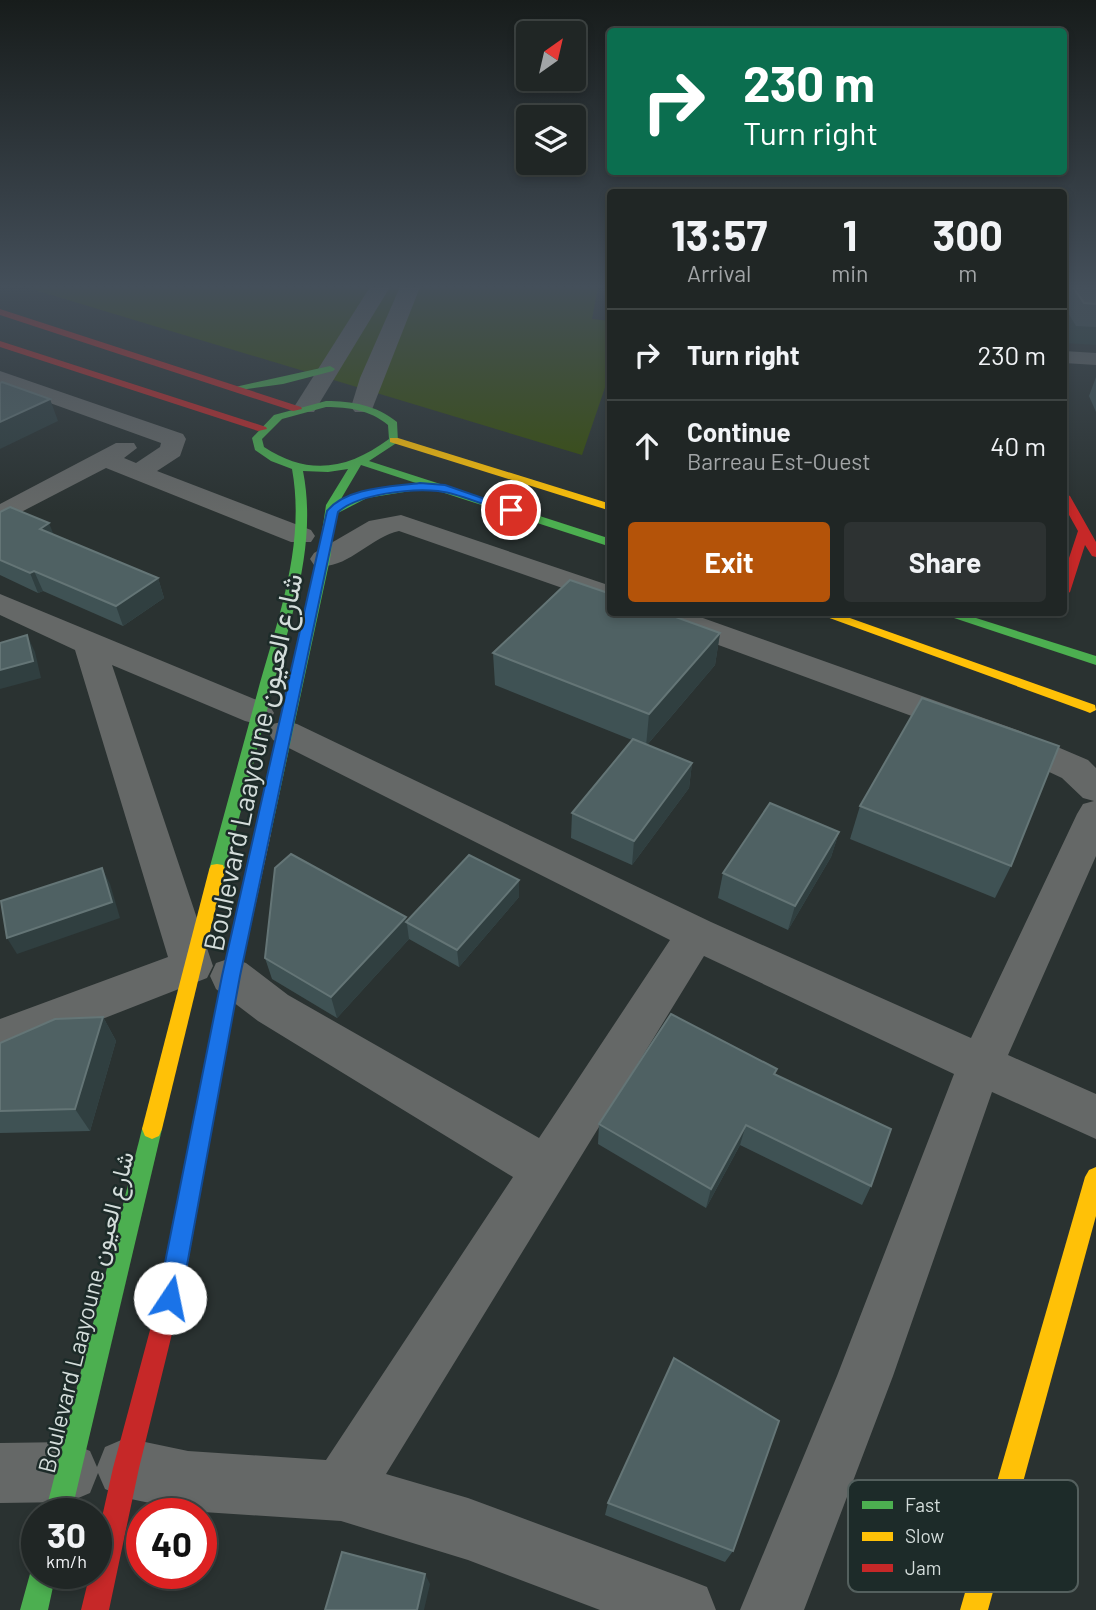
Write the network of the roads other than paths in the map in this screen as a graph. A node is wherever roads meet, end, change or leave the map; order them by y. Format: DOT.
graph roads {
  1 [pos="56,362"];
  2 [pos="154,362"];
  3 [pos="334,362"];
  4 [pos="378,362"];
  5 [pos="330,369"];
  6 [pos="0,378"];
  7 [pos="230,387"];
  8 [pos="363,407"];
  9 [pos="301,408"];
  10 [pos="262,429"];
  11 [pos="154,433"];
  12 [pos="394,440"];
  13 [pos="104,459"];
  14 [pos="358,463"];
  15 [pos="298,467"];
  16 [pos="140,471"];
  17 [pos="0,488"];
  18 [pos="441,488"];
  19 [pos="27,500"];
  20 [pos="1067,501"];
  21 [pos="607,507"];
  22 [pos="333,511"];
  23 [pos="0,515"];
  24 [pos="1084,531"];
  25 [pos="301,536"];
  26 [pos="607,542"];
  27 [pos="1096,553"];
  28 [pos="324,559"];
  29 [pos="1067,583"];
  30 [pos="607,595"];
  31 [pos="0,603"];
  32 [pos="667,616"];
  33 [pos="831,616"];
  34 [pos="955,616"];
  35 [pos="74,638"];
  36 [pos="24,643"];
  37 [pos="1096,661"];
  38 [pos="1092,706"];
  39 [pos="271,723"];
  40 [pos="1096,789"];
  41 [pos="1096,814"];
  42 [pos="696,934"];
  43 [pos="211,971"];
  44 [pos="0,1039"];
  45 [pos="982,1065"];
  46 [pos="1096,1117"];
  47 [pos="546,1169"];
  48 [pos="1096,1177"];
  49 [pos="126,1468"];
  50 [pos="0,1473"];
  51 [pos="1011,1480"];
  52 [pos="341,1491"];
  53 [pos="64,1493"];
  54 [pos="39,1589"];
  55 [pos="979,1592"];
  56 [pos="34,1610"];
  57 [pos="96,1610"];
  58 [pos="684,1610"];
  59 [pos="772,1610"];
  60 [pos="974,1610"];
  1 -- 10 [label="main road"];
  2 -- 7 [label="main road"];
  3 -- 5 [label="street"];
  4 -- 8 [label="street"];
  5 -- 7 [label="main road"];
  5 -- 9 [label="street"];
  6 -- 11 [label="street"];
  7 -- 9 [label="main road"];
  8 -- 9 [label="main road"];
  8 -- 12 [label="main road"];
  9 -- 10 [label="main road"];
  10 -- 15 [label="main road"];
  11 -- 13 [label="street"];
  11 -- 16 [label="street"];
  12 -- 14 [label="main road"];
  12 -- 21 [label="main road"];
  13 -- 16 [label="street"];
  13 -- 19 [label="street"];
  14 -- 15 [label="main road"];
  14 -- 18 [label="main road"];
  14 -- 22 [label="main road, Boulevard Laayoune شارع العيون"];
  15 -- 25 [label="main road, Boulevard Laayoune شارع العيون"];
  16 -- 25 [label="street"];
  17 -- 19 [label="street"];
  18 -- 22 [label="main road"];
  18 -- 26 [label="main road"];
  19 -- 23 [label="street"];
  20 -- 24 [label="main road"];
  22 -- 28 [label="main road, Boulevard Laayoune شارع العيون"];
  24 -- 27 [label="main road"];
  24 -- 29 [label="main road"];
  25 -- 39 [label="main road, Boulevard Laayoune شارع العيون"];
  28 -- 30 [label="street"];
  28 -- 39 [label="main road, Boulevard Laayoune شارع العيون"];
  31 -- 35 [label="street"];
  32 -- 40 [label="street"];
  33 -- 38 [label="main road"];
  34 -- 37 [label="main road"];
  35 -- 36 [label="street"];
  35 -- 39 [label="street"];
  35 -- 43 [label="street"];
  39 -- 42 [label="street"];
  39 -- 43 [label="main road, Boulevard Laayoune شارع العيون"];
  39 -- 43 [label="main road, Boulevard Laayoune شارع العيون"];
  41 -- 45 [label="street"];
  42 -- 45 [label="street"];
  42 -- 47 [label="street"];
  43 -- 44 [label="street"];
  43 -- 47 [label="street"];
  43 -- 49 [label="main road, Boulevard Laayoune شارع العيون"];
  43 -- 53 [label="main road, Boulevard Laayoune شارع العيون"];
  45 -- 46 [label="street"];
  45 -- 59 [label="street"];
  47 -- 52 [label="street"];
  48 -- 51 [label="main road"];
  49 -- 52 [label="street"];
  49 -- 57 [label="main road, Boulevard Laayoune شارع العيون"];
  50 -- 53 [label="street"];
  52 -- 58 [label="street"];
  54 -- 56 [label="main road"];
  55 -- 60 [label="main road"];
}
